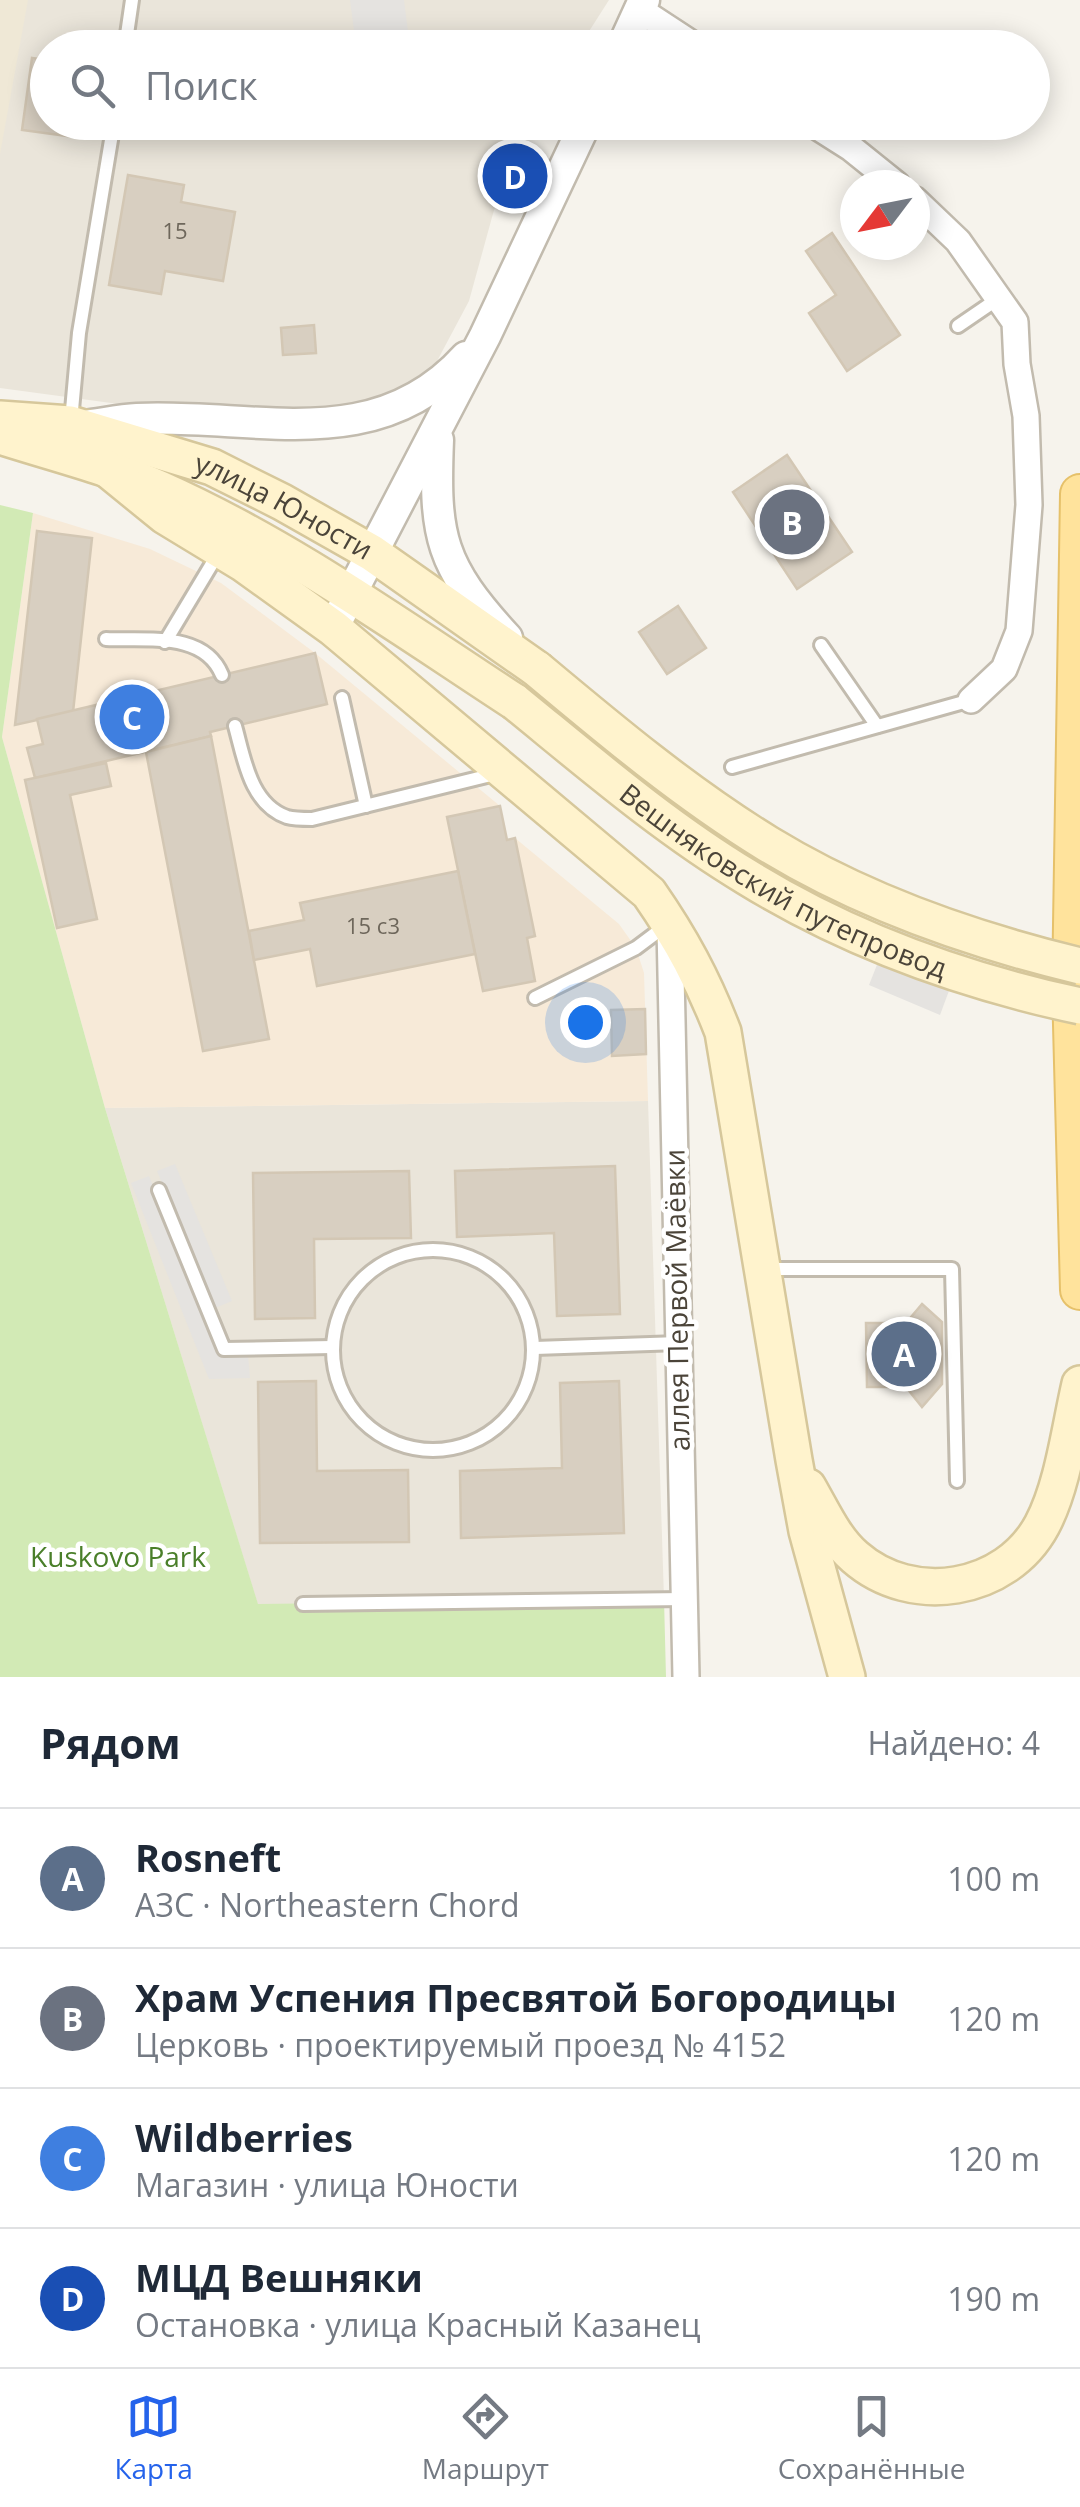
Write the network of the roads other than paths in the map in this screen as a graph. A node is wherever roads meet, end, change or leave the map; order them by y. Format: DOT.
graph roads {
  1 [pos="132,0"];
  2 [pos="642,5"];
  3 [pos="128,30"];
  4 [pos="630,30"];
  5 [pos="675,30"];
  6 [pos="111,140"];
  7 [pos="578,140"];
  8 [pos="838,140"];
  9 [pos="879,170"];
  10 [pos="930,214"];
  11 [pos="1000,298"];
  12 [pos="958,326"];
  13 [pos="485,336"];
  14 [pos="0,419"];
  15 [pos="75,425"];
  16 [pos="438,430"];
  17 [pos="0,436"];
  18 [pos="106,468"];
  19 [pos="1080,494"];
  20 [pos="220,550"];
  21 [pos="372,553"];
  22 [pos="350,594"];
  23 [pos="332,628"];
  24 [pos="106,639"];
  25 [pos="165,642"];
  26 [pos="822,645"];
  27 [pos="537,669"];
  28 [pos="222,675"];
  29 [pos="342,698"];
  30 [pos="971,700"];
  31 [pos="515,702"];
  32 [pos="236,726"];
  33 [pos="877,726"];
  34 [pos="732,767"];
  35 [pos="503,772"];
  36 [pos="366,806"];
  37 [pos="670,922"];
  38 [pos="1080,966"];
  39 [pos="535,998"];
  40 [pos="1080,1006"];
  41 [pos="159,1190"];
  42 [pos="760,1269"];
  43 [pos="1080,1290"];
  44 [pos="678,1343"];
  45 [pos="332,1348"];
  46 [pos="534,1348"];
  47 [pos="1080,1384"];
  48 [pos="794,1460"];
  49 [pos="957,1481"];
  50 [pos="684,1599"];
  51 [pos="303,1604"];
  52 [pos="686,1677"];
  53 [pos="847,1677"];
  1 -- 3 [label="lane"];
  2 -- 4 [label="street"];
  2 -- 5 [label="street"];
  6 -- 15 [label="lane"];
  7 -- 13 [label="street"];
  8 -- 9 [label="street"];
  10 -- 11 [label="street"];
  11 -- 12 [label="lane"];
  11 -- 30 [label="street"];
  13 -- 15 [label="street"];
  13 -- 16 [label="street"];
  14 -- 15 [label="main road, улица Юности"];
  15 -- 21 [label="main road, улица Юности"];
  16 -- 21 [label="street"];
  16 -- 27 [label="street"];
  17 -- 18 [label="main road, улица Юности"];
  18 -- 20 [label="main road"];
  18 -- 22 [label="main road, улица Юности"];
  19 -- 43 [label="main road"];
  20 -- 23 [label="main road"];
  20 -- 25 [label="lane"];
  21 -- 22 [label="street"];
  21 -- 27 [label="main road, улица Юности"];
  22 -- 23 [label="street"];
  22 -- 31 [label="main road, улица Юности"];
  23 -- 35 [label="main road"];
  24 -- 25 [label="lane"];
  25 -- 28 [label="lane"];
  26 -- 33 [label="lane"];
  27 -- 38 [label="main road, Вешняковский путепровод, bridge"];
  29 -- 36 [label="lane"];
  30 -- 33 [label="lane"];
  31 -- 40 [label="main road, Вешняковский путепровод, bridge"];
  32 -- 36 [label="lane"];
  33 -- 34 [label="lane"];
  35 -- 36 [label="lane"];
  35 -- 37 [label="main road"];
  37 -- 39 [label="lane"];
  37 -- 42 [label="main road"];
  37 -- 44 [label="street, аллея Первой Маёвки"];
  41 -- 45 [label="lane"];
  42 -- 48 [label="main road"];
  42 -- 49 [label="lane"];
  44 -- 46 [label="lane"];
  44 -- 50 [label="street, аллея Первой Маёвки"];
  45 -- 46 [label="lane"];
  45 -- 46 [label="lane"];
  47 -- 48 [label="main road"];
  48 -- 53 [label="main road"];
  50 -- 51 [label="lane"];
  50 -- 52 [label="street, аллея Первой Маёвки"];
}
